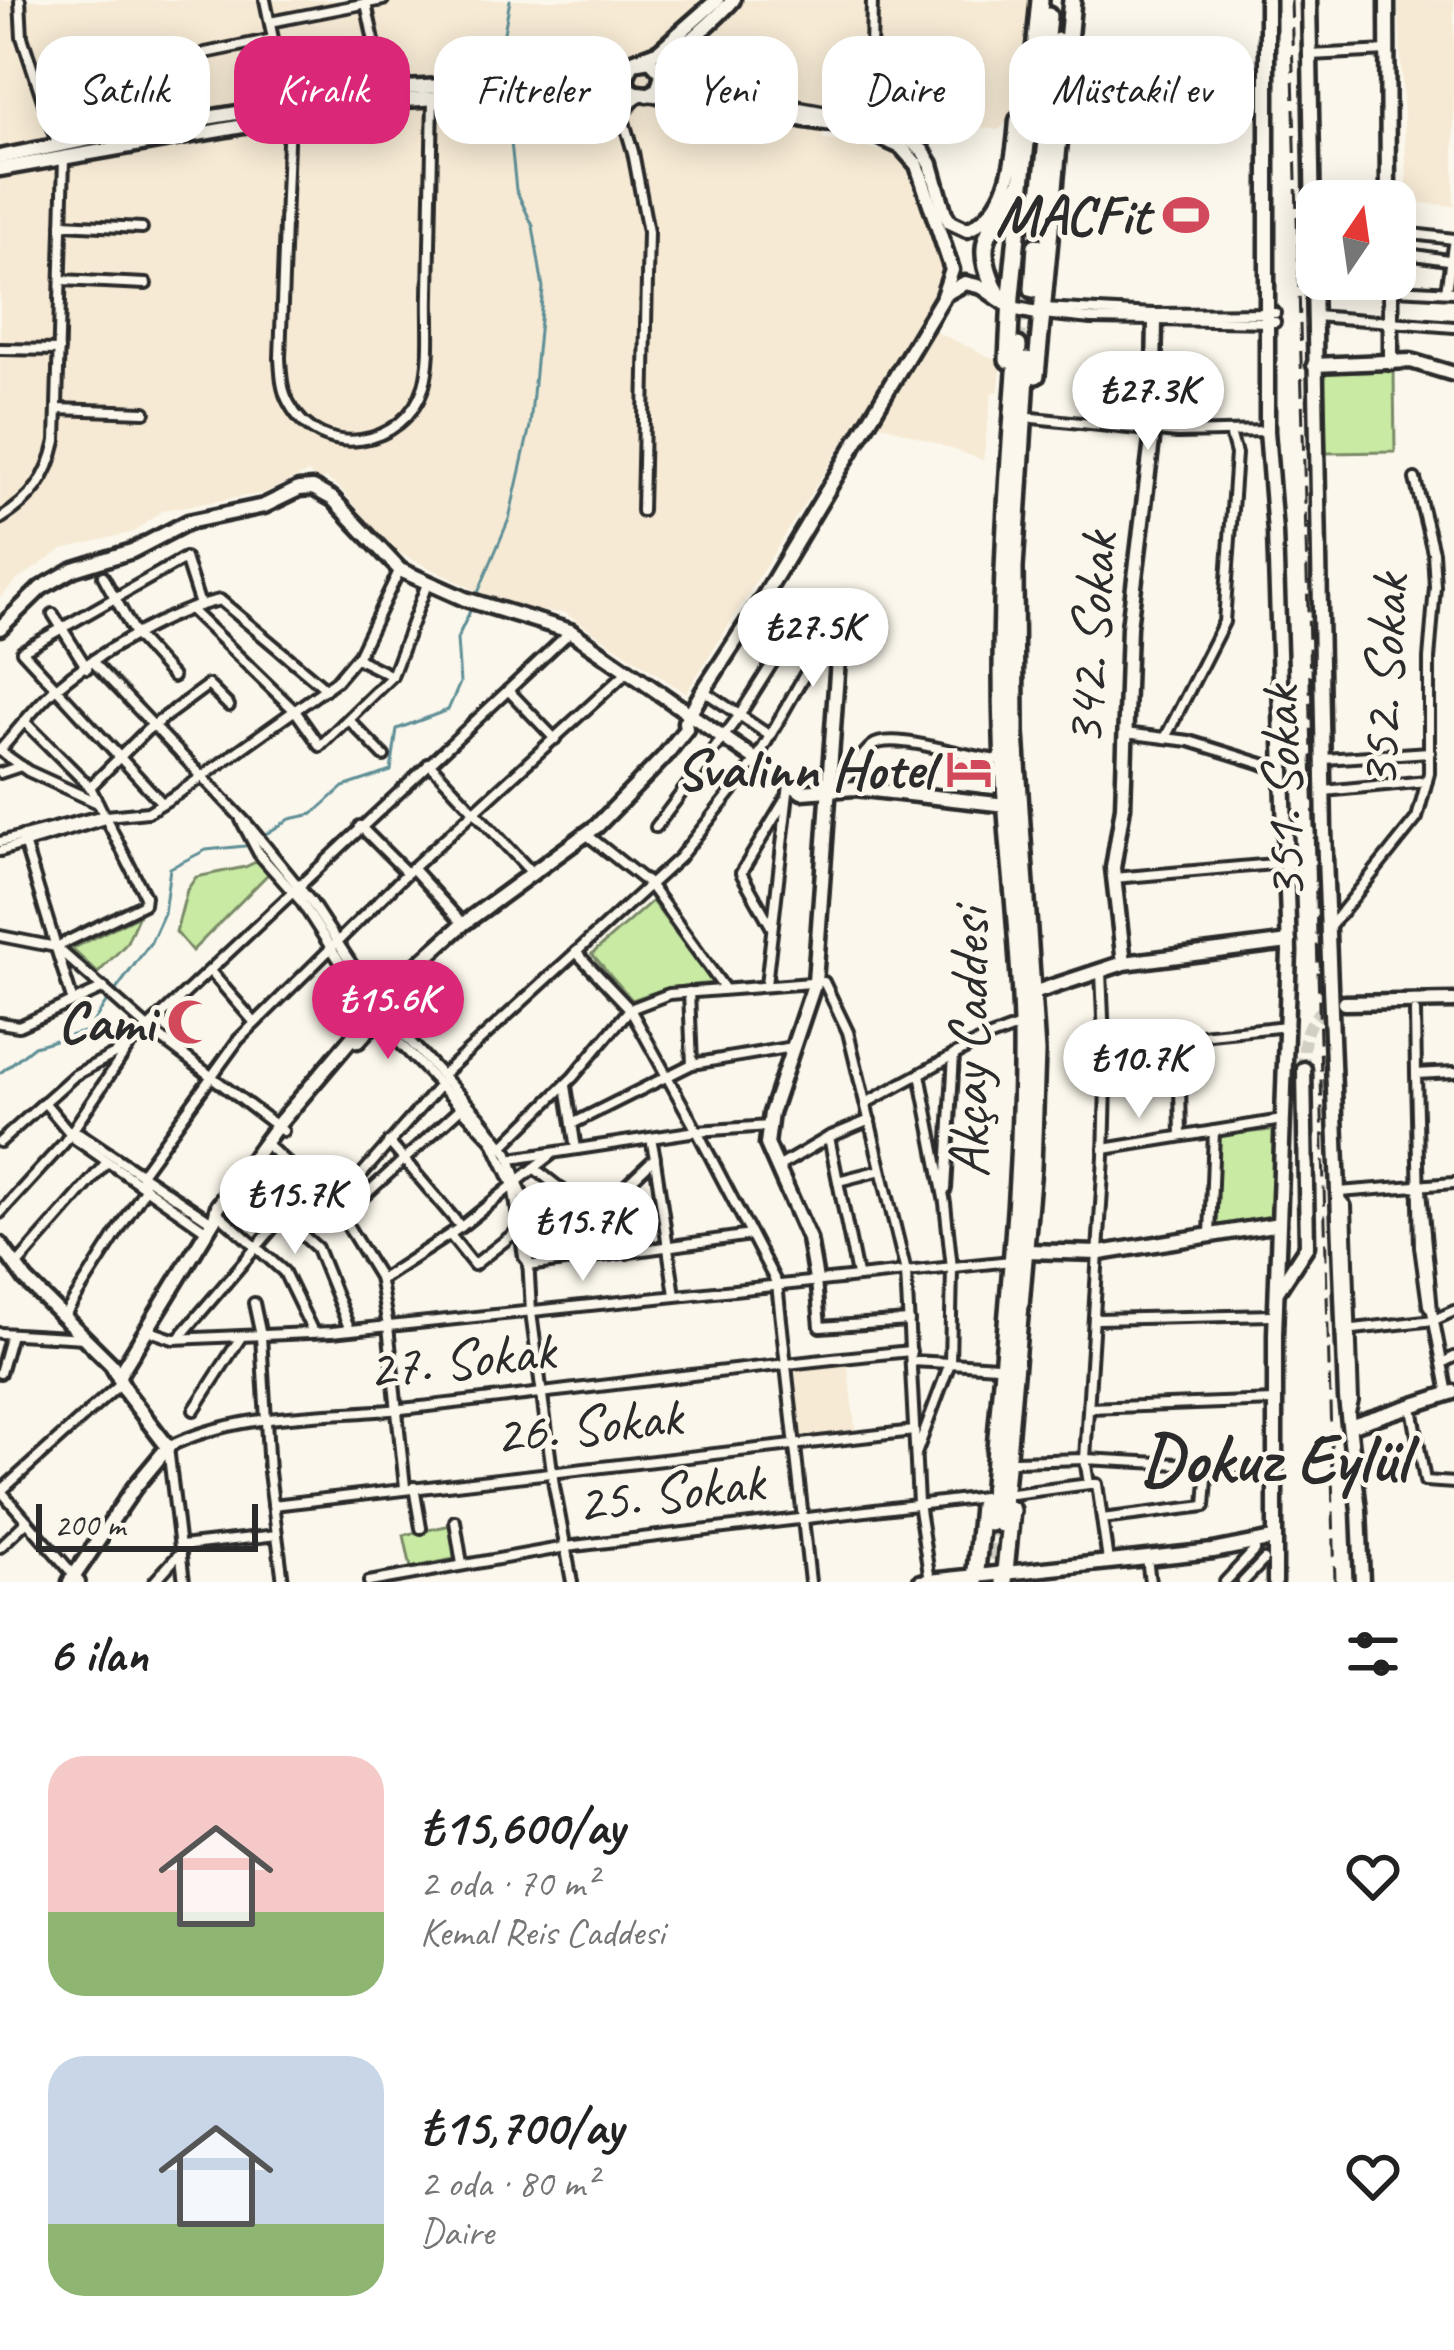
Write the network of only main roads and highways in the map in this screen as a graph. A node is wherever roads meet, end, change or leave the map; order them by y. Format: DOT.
graph roads {
  1 [pos="1044,0"];
  2 [pos="1061,0"];
  3 [pos="1072,0"];
  4 [pos="1037,36"];
  5 [pos="1025,144"];
  6 [pos="1022,182"];
  7 [pos="1032,246"];
  8 [pos="1028,288"];
  9 [pos="1005,303"];
  10 [pos="1023,346"];
  11 [pos="1007,567"];
  12 [pos="1018,1256"];
  13 [pos="1012,1326"];
  14 [pos="994,1530"];
  15 [pos="975,1579"];
  16 [pos="1002,1579"];
  1 -- 2 [label="highway"];
  1 -- 4 [label="highway"];
  3 -- 10 [label="highway"];
  5 -- 6 [label="highway"];
  6 -- 9 [label="highway"];
  6 -- 9 [label="highway"];
  7 -- 8 [label="highway"];
  9 -- 10 [label="highway"];
  10 -- 11 [label="highway, Akçay Caddesi"];
  10 -- 11 [label="highway"];
  11 -- 12 [label="highway, Akçay Caddesi"];
  11 -- 12 [label="highway, Akçay Caddesi"];
  12 -- 13 [label="highway, Akçay Caddesi"];
  13 -- 14 [label="highway, Akçay Caddesi"];
  13 -- 14 [label="highway"];
  13 -- 14 [label="highway"];
  14 -- 15 [label="highway"];
  14 -- 16 [label="highway"];
}
